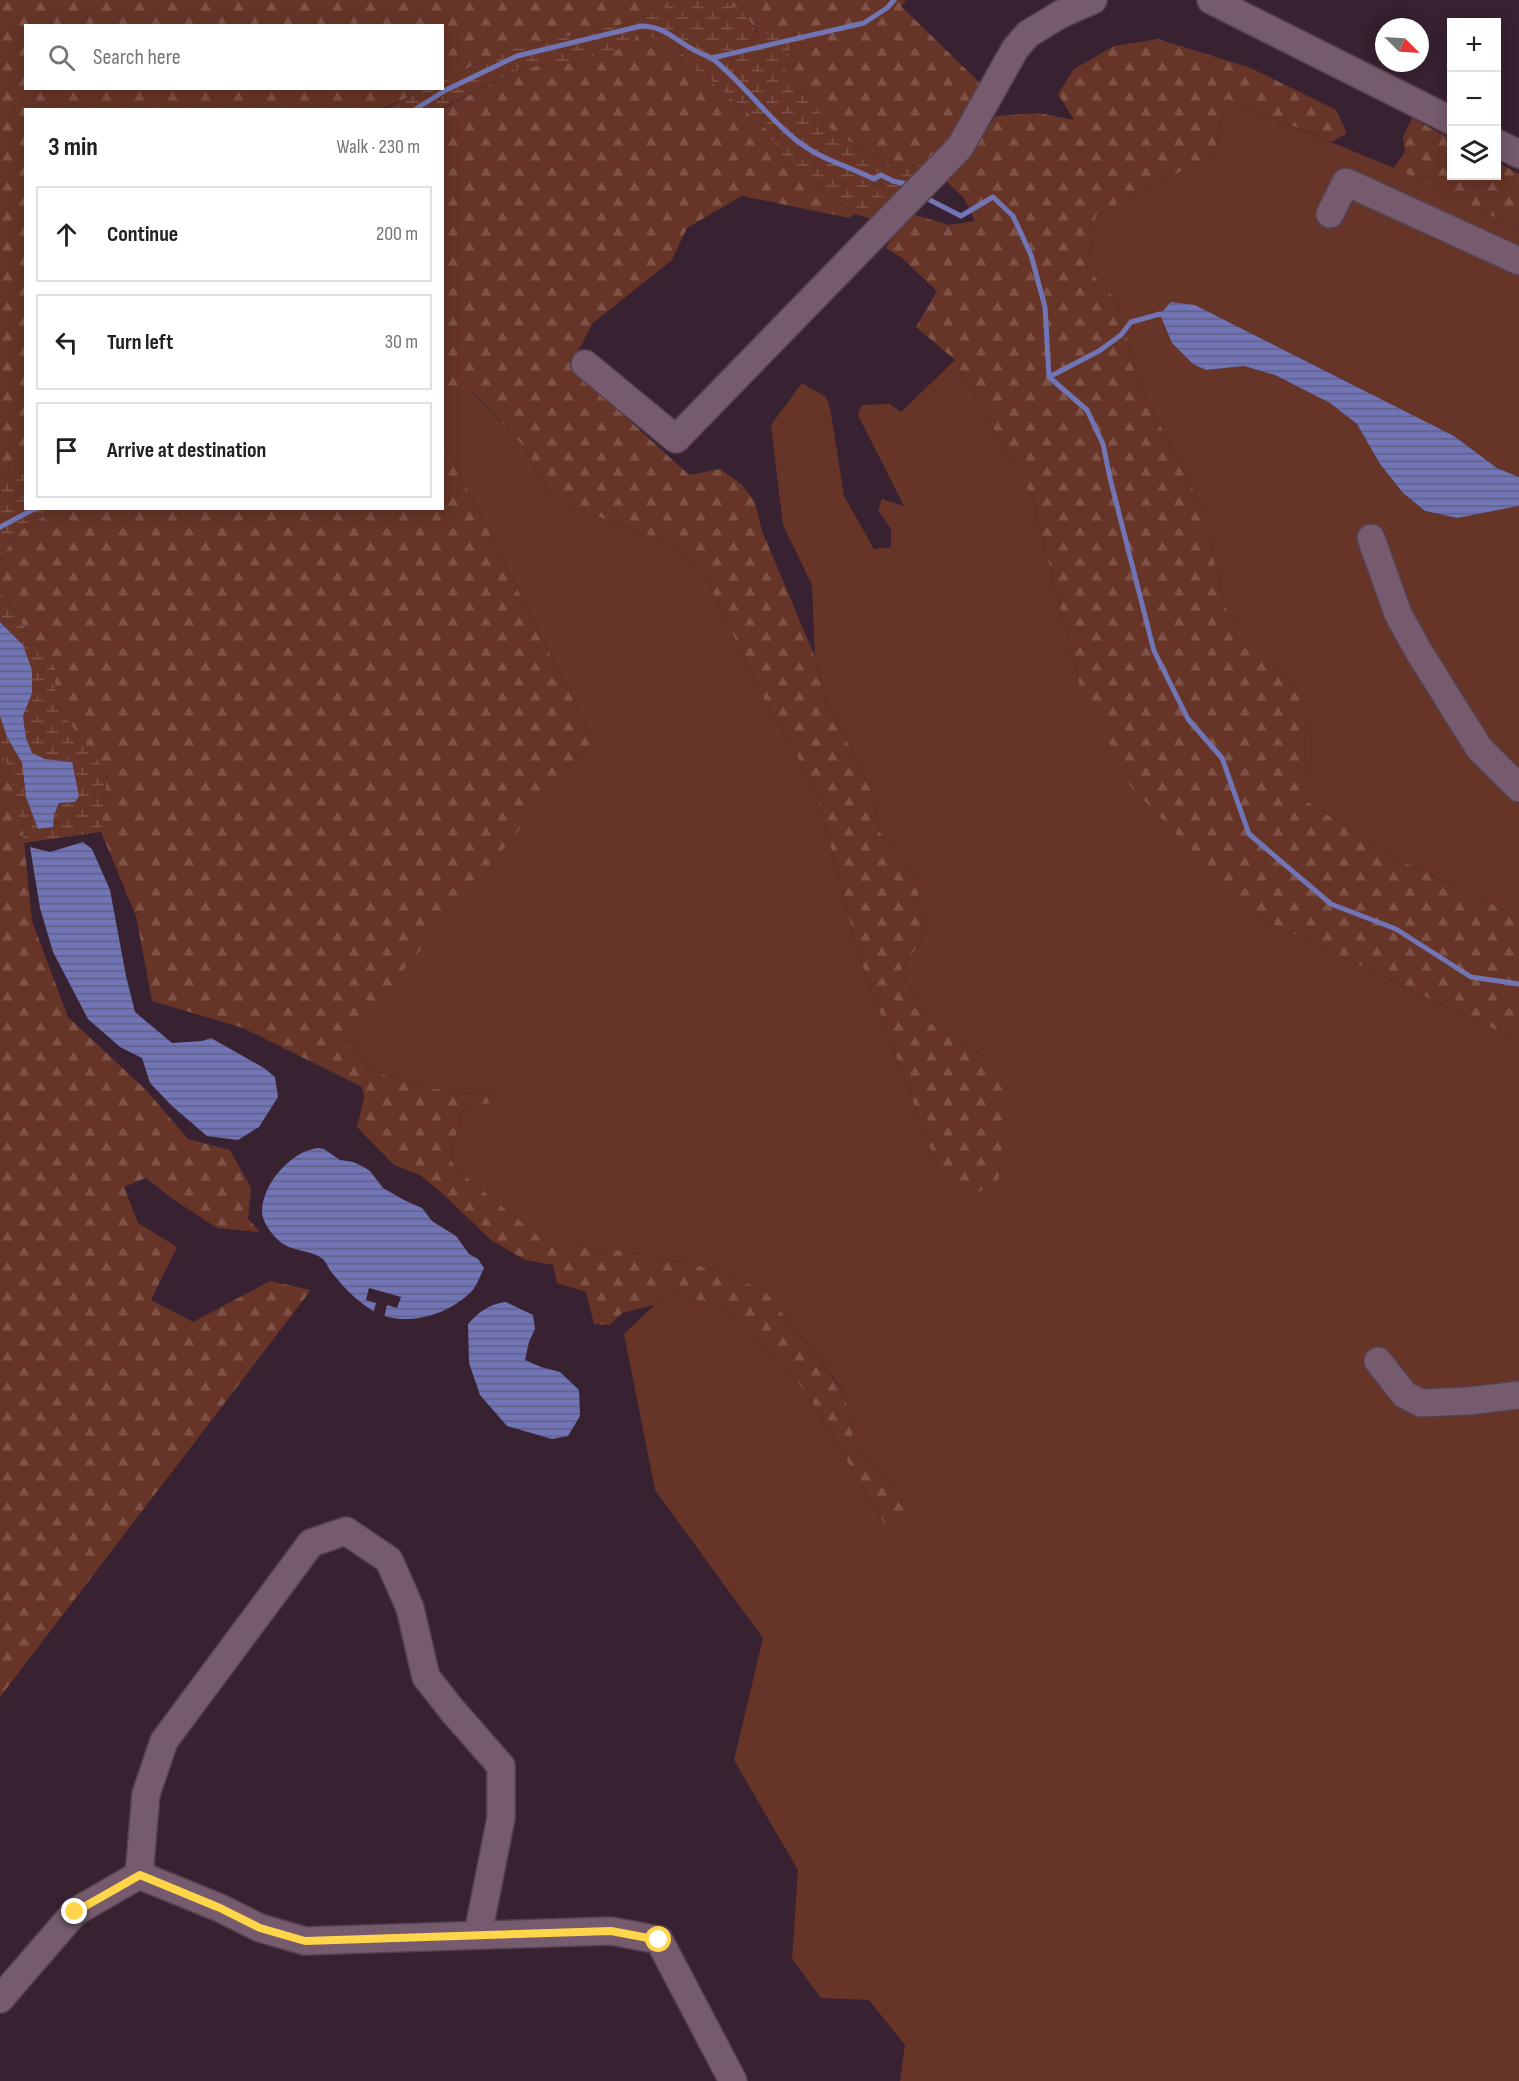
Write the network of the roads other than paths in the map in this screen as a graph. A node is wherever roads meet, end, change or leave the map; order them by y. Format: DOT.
graph roads {
  1 [pos="1093,0"];
  2 [pos="1211,0"];
  3 [pos="1447,118"];
  4 [pos="1501,145"];
  5 [pos="1519,154"];
  6 [pos="1330,214"];
  7 [pos="1519,261"];
  8 [pos="585,364"];
  9 [pos="1371,538"];
  10 [pos="1519,788"];
  11 [pos="1378,1360"];
  12 [pos="1519,1395"];
  13 [pos="140,1875"];
  14 [pos="478,1934"];
  15 [pos="0,1999"];
  16 [pos="733,2081"];
  1 -- 8 [label="street"];
  2 -- 3 [label="street"];
  4 -- 5 [label="street"];
  6 -- 7 [label="street"];
  9 -- 10 [label="street"];
  11 -- 12 [label="street"];
  13 -- 14 [label="street"];
  13 -- 14 [label="street"];
  13 -- 15 [label="street"];
  14 -- 16 [label="street"];
}
